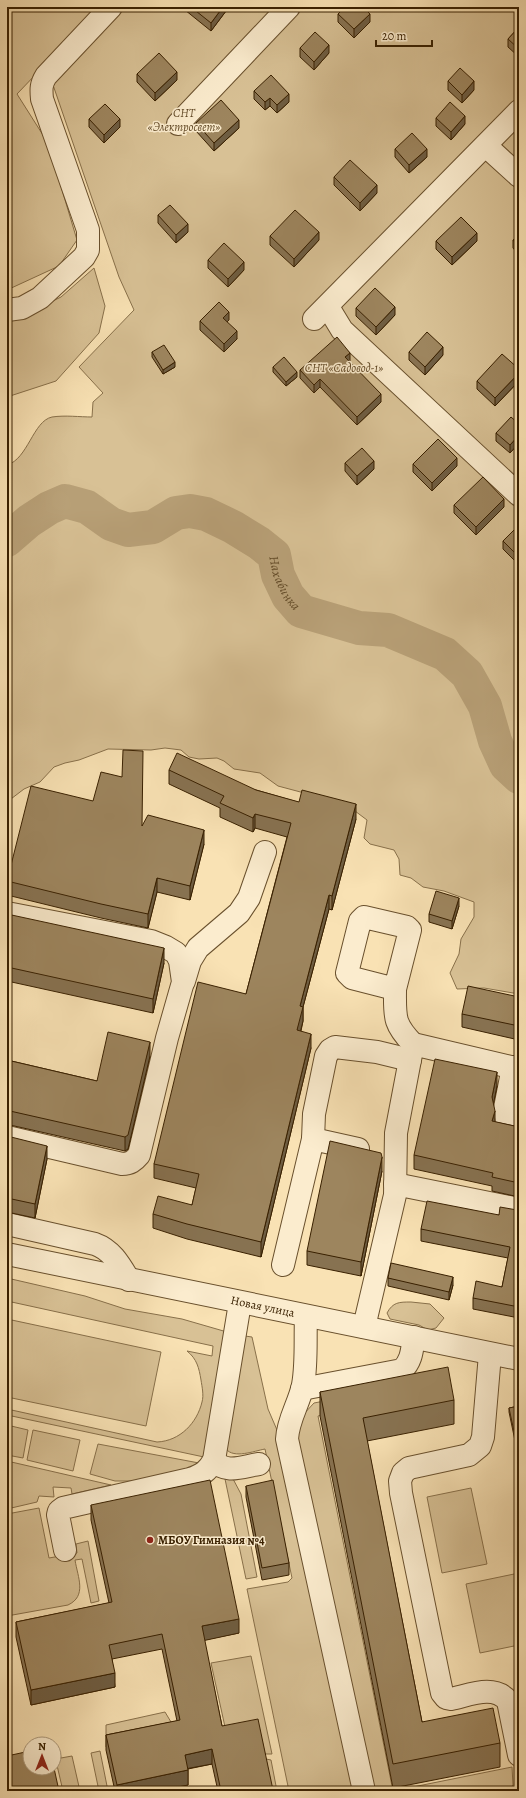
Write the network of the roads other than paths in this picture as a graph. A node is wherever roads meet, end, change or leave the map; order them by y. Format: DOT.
graph roads {
  1 [pos="111,7"];
  2 [pos="289,7"];
  3 [pos="519,111"];
  4 [pos="178,124"];
  5 [pos="486,146"];
  6 [pos="519,176"];
  7 [pos="7,310"];
  8 [pos="519,495"];
  9 [pos="265,852"];
  10 [pos="7,912"];
  11 [pos="183,982"];
  12 [pos="395,989"];
  13 [pos="412,1052"];
  14 [pos="516,1068"];
  15 [pos="519,1124"];
  16 [pos="7,1137"];
  17 [pos="313,1139"];
  18 [pos="396,1177"];
  19 [pos="519,1209"];
  20 [pos="7,1224"];
  21 [pos="7,1254"];
  22 [pos="283,1265"];
  23 [pos="129,1280"];
  24 [pos="240,1303"];
  25 [pos="306,1317"];
  26 [pos="364,1327"];
  27 [pos="414,1337"];
  28 [pos="490,1354"];
  29 [pos="519,1359"];
  30 [pos="302,1389"];
  31 [pos="214,1460"];
  32 [pos="259,1464"];
  33 [pos="65,1550"];
  34 [pos="519,1755"];
  35 [pos="364,1791"];
  1 -- 7 [label="street"];
  2 -- 4 [label="street"];
  3 -- 5 [label="street"];
  5 -- 6 [label="street"];
  5 -- 8 [label="street"];
  9 -- 11 [label="street"];
  10 -- 11 [label="street"];
  11 -- 16 [label="street"];
  12 -- 13 [label="street"];
  13 -- 14 [label="street"];
  13 -- 17 [label="street"];
  13 -- 18 [label="street"];
  14 -- 15 [label="street"];
  17 -- 18 [label="street"];
  17 -- 22 [label="street"];
  18 -- 19 [label="street"];
  18 -- 26 [label="street"];
  20 -- 23 [label="street"];
  21 -- 23 [label="street, Новая улица"];
  23 -- 24 [label="street, Новая улица"];
  24 -- 25 [label="street, Новая улица"];
  24 -- 31 [label="street"];
  25 -- 26 [label="street, Новая улица"];
  25 -- 30 [label="street"];
  26 -- 27 [label="street, Новая улица"];
  27 -- 28 [label="street, Новая улица"];
  27 -- 30 [label="street"];
  28 -- 29 [label="street, Новая улица"];
  28 -- 34 [label="street"];
  30 -- 35 [label="street"];
  31 -- 32 [label="street"];
  31 -- 33 [label="street"];
}
